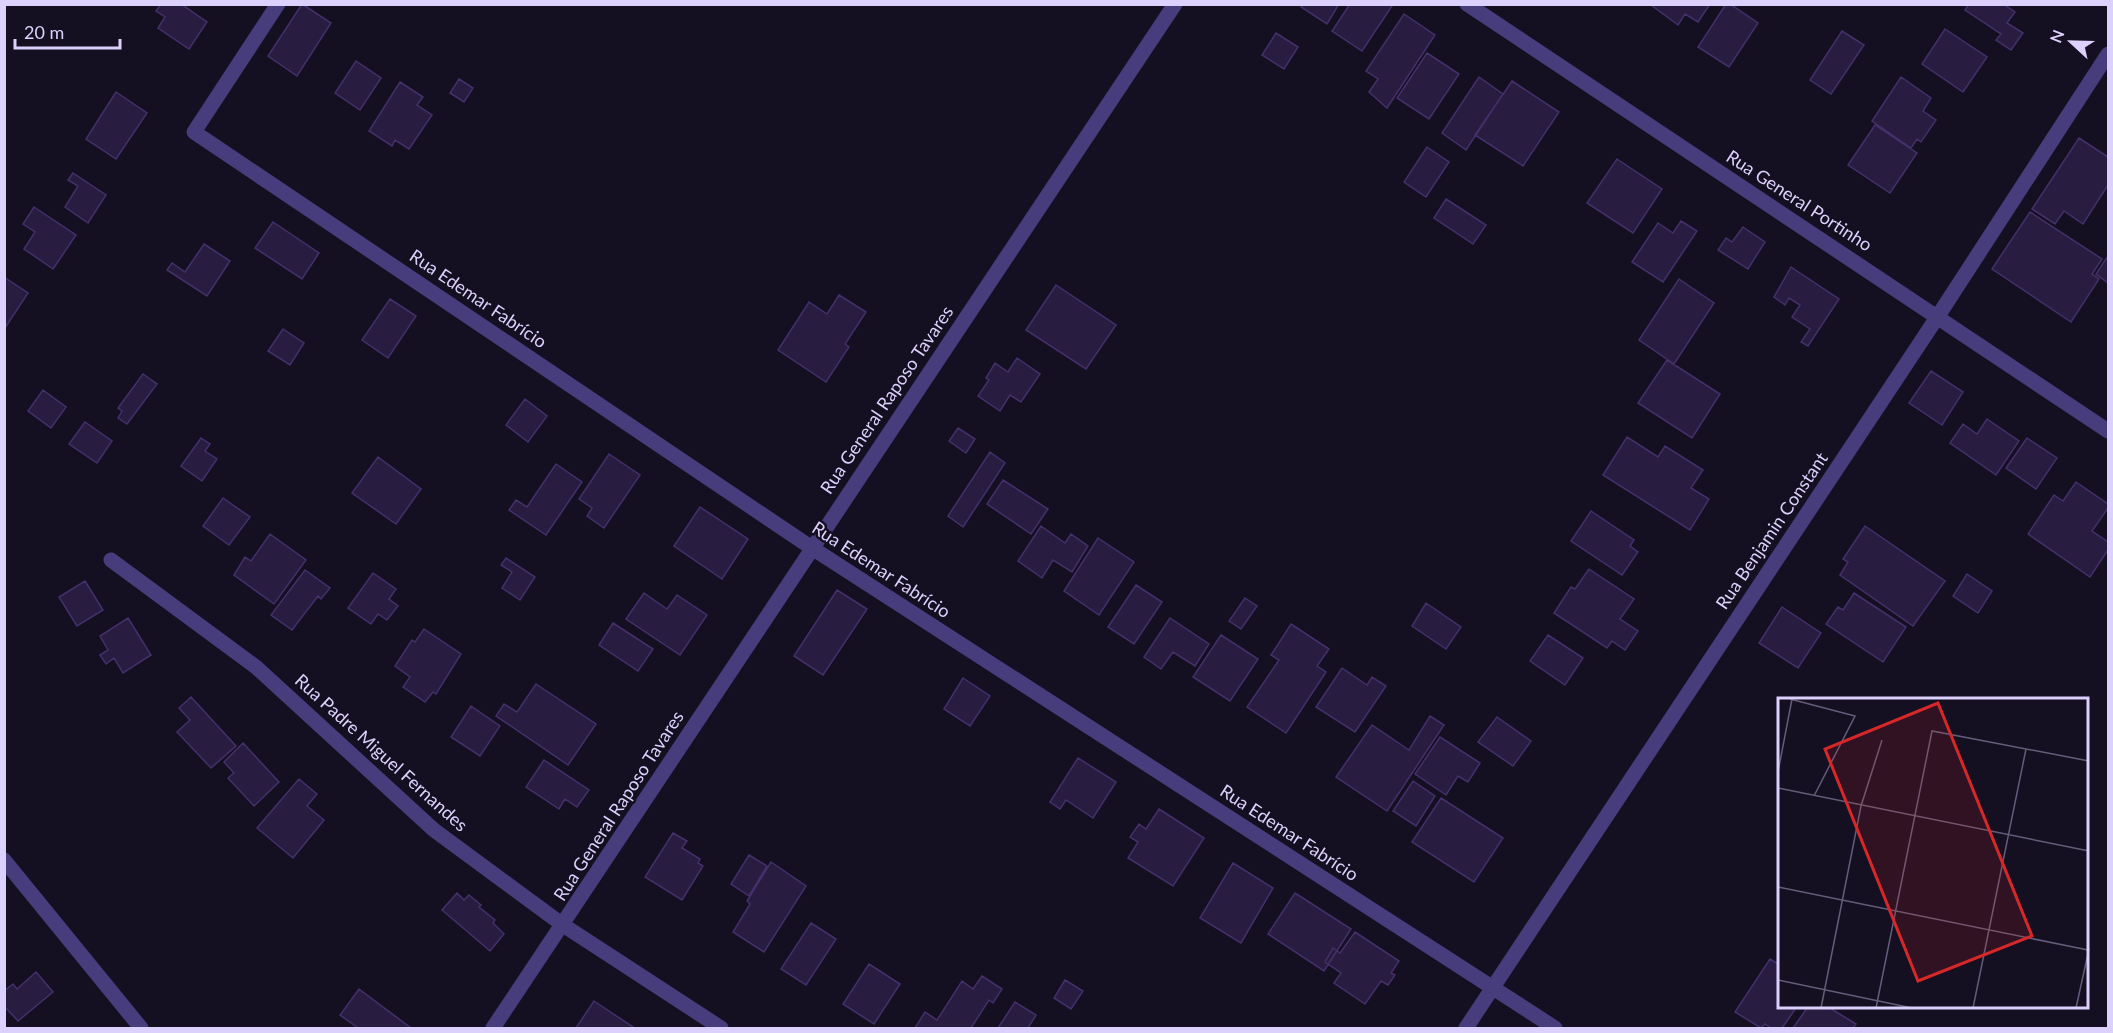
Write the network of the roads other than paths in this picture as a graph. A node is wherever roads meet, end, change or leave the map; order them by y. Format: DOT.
graph roads {
  1 [pos="278,4"];
  2 [pos="1175,4"];
  3 [pos="1467,4"];
  4 [pos="2109,54"];
  5 [pos="1938,316"];
  6 [pos="2109,431"];
  7 [pos="812,548"];
  8 [pos="111,560"];
  9 [pos="4,860"];
  10 [pos="563,925"];
  11 [pos="1492,987"];
  12 [pos="141,1029"];
  13 [pos="493,1029"];
  14 [pos="721,1029"];
  15 [pos="1466,1029"];
  16 [pos="1555,1029"];
  1 -- 7 [label="street, Rua Edemar Fabrício"];
  2 -- 7 [label="street, Rua General Raposo Tavares"];
  3 -- 5 [label="street, Rua General Portinho"];
  4 -- 5 [label="street, Rua Benjamin Constant"];
  5 -- 6 [label="street, Rua General Portinho"];
  5 -- 11 [label="street, Rua Benjamin Constant"];
  7 -- 10 [label="street, Rua General Raposo Tavares"];
  7 -- 11 [label="street, Rua Edemar Fabrício"];
  8 -- 10 [label="street, Rua Padre Miguel Fernandes"];
  9 -- 12 [label="street"];
  10 -- 13 [label="street, Rua General Raposo Tavares"];
  10 -- 14 [label="street, Rua Padre Miguel Fernandes"];
  11 -- 15 [label="street, Rua Benjamin Constant"];
  11 -- 16 [label="street, Rua Edemar Fabrício"];
}
